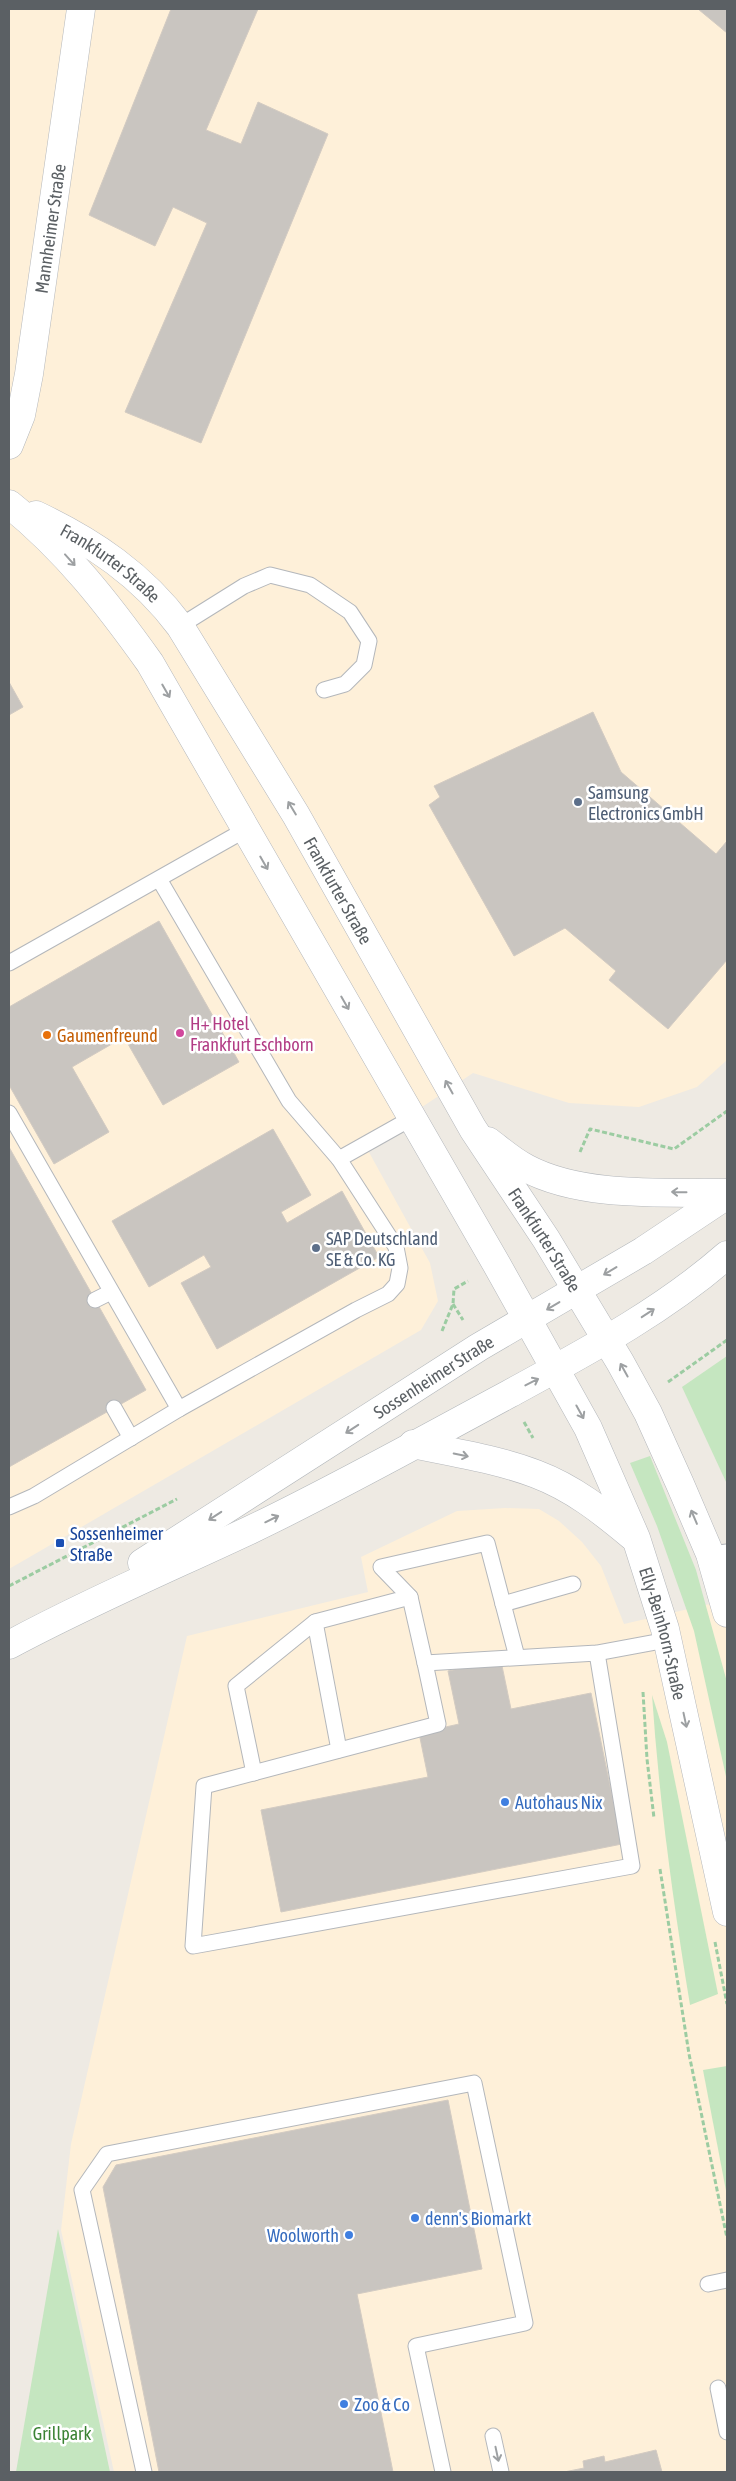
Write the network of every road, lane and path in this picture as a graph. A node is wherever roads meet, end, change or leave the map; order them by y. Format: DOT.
graph roads {
  1 [pos="81,9"];
  2 [pos="9,445"];
  3 [pos="9,504"];
  4 [pos="180,626"];
  5 [pos="324,690"];
  6 [pos="245,830"];
  7 [pos="159,879"];
  8 [pos="9,963"];
  9 [pos="9,1113"];
  10 [pos="412,1118"];
  11 [pos="474,1130"];
  12 [pos="339,1159"];
  13 [pos="727,1194"];
  14 [pos="727,1255"];
  15 [pos="497,1265"];
  16 [pos="578,1291"];
  17 [pos="112,1292"];
  18 [pos="95,1300"];
  19 [pos="528,1321"];
  20 [pos="441,1332"];
  21 [pos="607,1340"];
  22 [pos="556,1369"];
  23 [pos="114,1408"];
  24 [pos="180,1409"];
  25 [pos="131,1438"];
  26 [pos="413,1444"];
  27 [pos="181,1497"];
  28 [pos="9,1507"];
  29 [pos="636,1538"];
  30 [pos="718,1553"];
  31 [pos="573,1584"];
  32 [pos="9,1586"];
  33 [pos="410,1597"];
  34 [pos="503,1604"];
  35 [pos="69,1613"];
  36 [pos="727,1613"];
  37 [pos="315,1622"];
  38 [pos="667,1640"];
  39 [pos="9,1645"];
  40 [pos="597,1653"];
  41 [pos="517,1657"];
  42 [pos="425,1663"];
  43 [pos="644,1690"];
  44 [pos="339,1750"];
  45 [pos="254,1773"];
  46 [pos="655,1826"];
  47 [pos="659,1865"];
  48 [pos="727,1912"];
  49 [pos="727,2238"];
  50 [pos="727,2280"];
  51 [pos="708,2284"];
  52 [pos="718,2388"];
  53 [pos="727,2432"];
  54 [pos="493,2436"];
  55 [pos="144,2472"];
  56 [pos="443,2472"];
  57 [pos="501,2472"];
  1 -- 2 [label="street, Mannheimer Straße"];
  3 -- 4 [label="street, Frankfurter Straße"];
  3 -- 6 [label="street, Frankfurter Straße, one-way"];
  4 -- 5 [label="lane"];
  11 -- 4 [label="street, Frankfurter Straße, one-way"];
  6 -- 7 [label="lane"];
  6 -- 10 [label="street, Frankfurter Straße, one-way"];
  7 -- 8 [label="lane"];
  7 -- 12 [label="lane"];
  9 -- 17 [label="lane"];
  10 -- 12 [label="lane"];
  10 -- 15 [label="street, Frankfurter Straße"];
  13 -- 11 [label="street, one-way"];
  11 -- 16 [label="street, Frankfurter Straße"];
  12 -- 24 [label="lane"];
  13 -- 16 [label="street, Sossenheimer Straße, one-way"];
  21 -- 14 [label="street, Sossenheimer Straße, one-way"];
  15 -- 19 [label="street, Frankfurter Straße"];
  15 -- 20 [label="path"];
  16 -- 19 [label="street, Sossenheimer Straße, one-way"];
  16 -- 21 [label="street, Frankfurter Straße"];
  17 -- 18 [label="lane"];
  17 -- 24 [label="lane"];
  19 -- 22 [label="street, Frankfurter Straße"];
  19 -- 35 [label="street, Sossenheimer Straße, one-way"];
  21 -- 22 [label="street, Sossenheimer Straße"];
  30 -- 21 [label="street, one-way"];
  26 -- 22 [label="street, Sossenheimer Straße, one-way"];
  22 -- 29 [label="street, Elly-Beinhorn-Straße, one-way"];
  23 -- 25 [label="lane"];
  24 -- 25 [label="lane"];
  25 -- 28 [label="lane"];
  26 -- 29 [label="street, one-way"];
  35 -- 26 [label="street, Sossenheimer Straße, one-way"];
  27 -- 32 [label="path"];
  29 -- 38 [label="street, Elly-Beinhorn-Straße"];
  30 -- 36 [label="street"];
  31 -- 34 [label="lane"];
  33 -- 34 [label="lane"];
  33 -- 37 [label="lane"];
  33 -- 42 [label="lane"];
  34 -- 41 [label="lane"];
  35 -- 39 [label="street, Sossenheimer Straße"];
  37 -- 44 [label="lane"];
  37 -- 45 [label="lane"];
  38 -- 40 [label="lane"];
  38 -- 48 [label="street, Elly-Beinhorn-Straße, one-way"];
  40 -- 41 [label="lane"];
  40 -- 45 [label="lane"];
  41 -- 42 [label="lane"];
  42 -- 44 [label="lane"];
  43 -- 46 [label="path"];
  44 -- 45 [label="lane"];
  47 -- 49 [label="path"];
  50 -- 51 [label="lane"];
  52 -- 53 [label="lane"];
  54 -- 57 [label="lane, one-way"];
  55 -- 56 [label="lane"];
}
